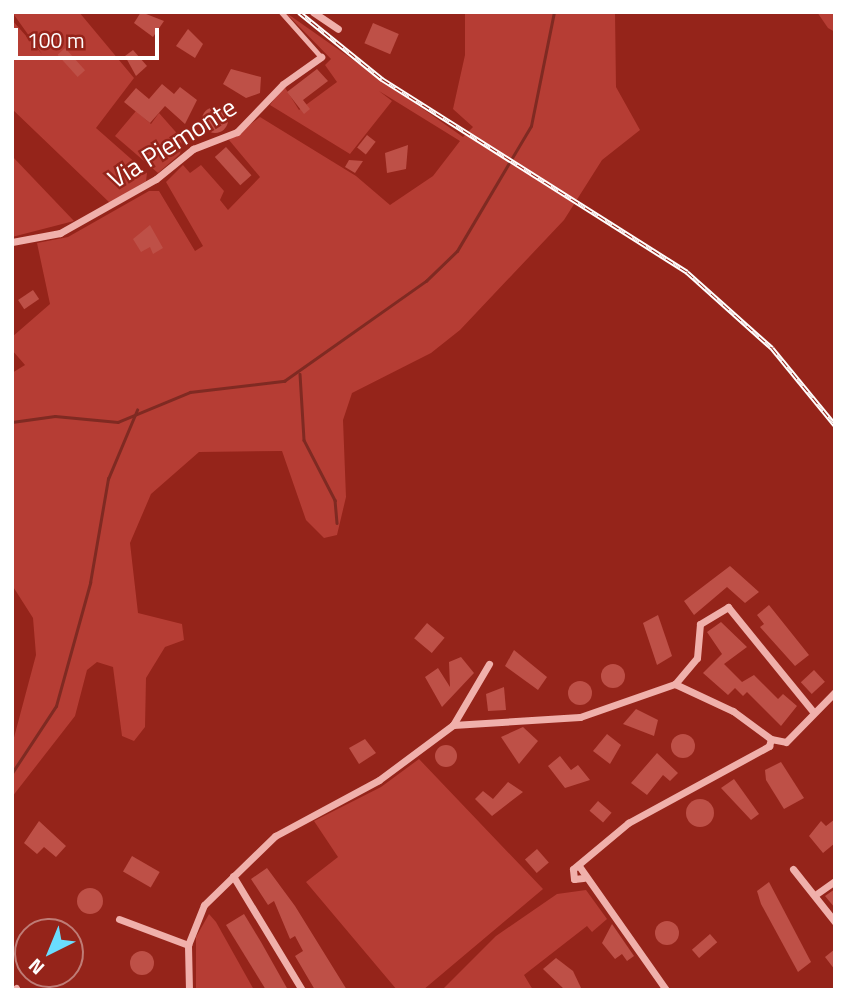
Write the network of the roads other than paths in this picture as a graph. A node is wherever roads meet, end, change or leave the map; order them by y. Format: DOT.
graph roads {
  1 [pos="281,12"];
  2 [pos="313,12"];
  3 [pos="338,29"];
  4 [pos="321,57"];
  5 [pos="12,242"];
  6 [pos="489,664"];
  7 [pos="675,684"];
  8 [pos="835,692"];
  9 [pos="814,713"];
  10 [pos="453,724"];
  11 [pos="770,742"];
  12 [pos="793,869"];
  13 [pos="233,876"];
  14 [pos="835,881"];
  15 [pos="815,895"];
  16 [pos="119,919"];
  17 [pos="835,922"];
  18 [pos="188,946"];
  19 [pos="188,990"];
  20 [pos="302,990"];
  21 [pos="666,990"];
  1 -- 4 [label="lane, Via Piemonte"];
  2 -- 3 [label="street"];
  4 -- 5 [label="street, Via Piemonte"];
  6 -- 10 [label="street"];
  7 -- 9 [label="street"];
  7 -- 10 [label="street"];
  7 -- 11 [label="street"];
  8 -- 9 [label="street"];
  9 -- 11 [label="street"];
  10 -- 13 [label="street"];
  11 -- 21 [label="street"];
  12 -- 15 [label="street"];
  13 -- 18 [label="street"];
  13 -- 20 [label="street"];
  14 -- 15 [label="street"];
  15 -- 17 [label="street"];
  16 -- 18 [label="street"];
  18 -- 19 [label="street"];
}
